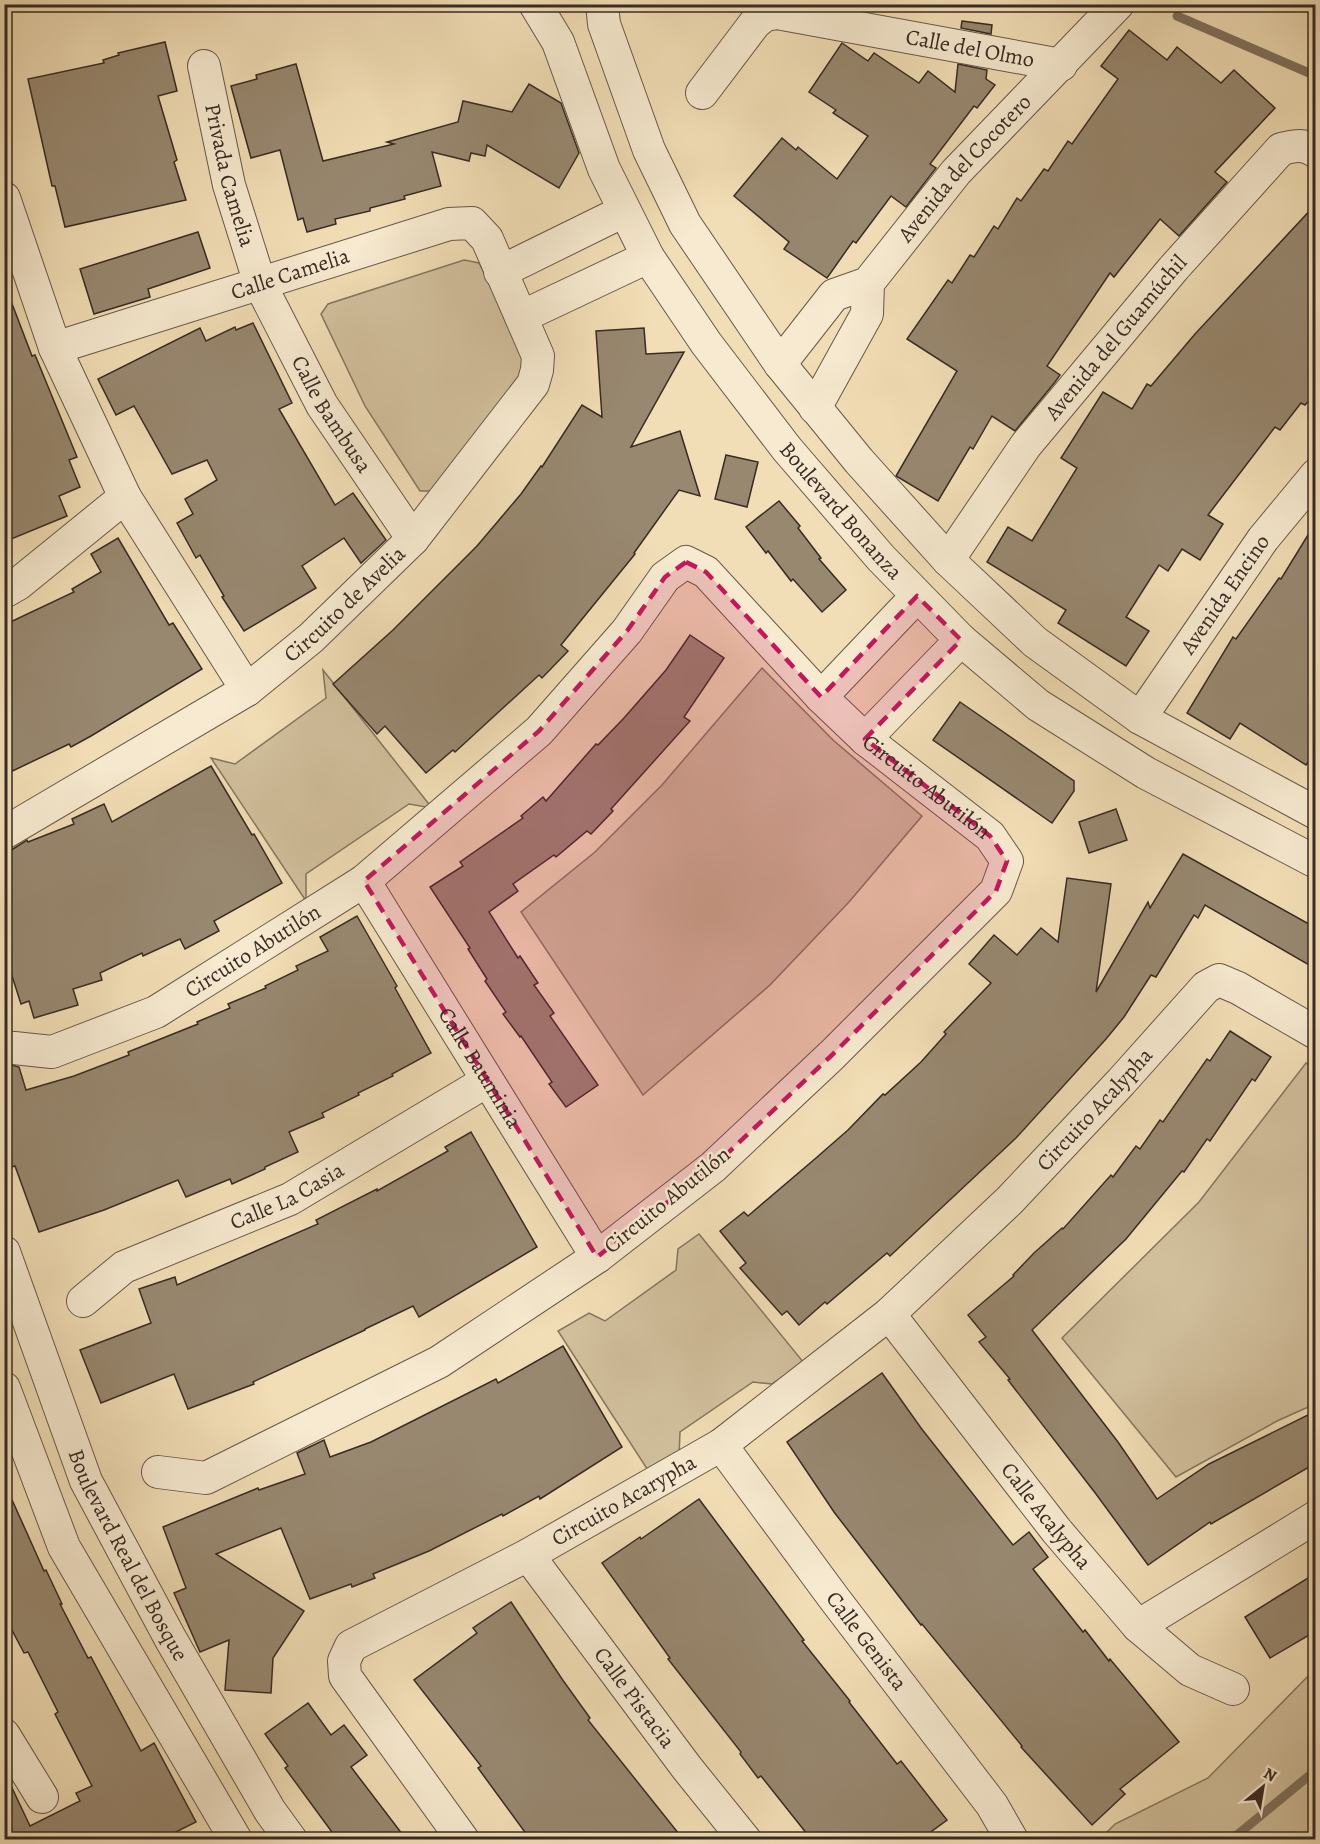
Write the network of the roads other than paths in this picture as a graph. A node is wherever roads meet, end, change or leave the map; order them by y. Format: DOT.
graph roads {
  1 [pos="535,4"];
  2 [pos="602,4"];
  3 [pos="1118,4"];
  4 [pos="1061,65"];
  5 [pos="204,66"];
  6 [pos="702,93"];
  7 [pos="1312,149"];
  8 [pos="649,150"];
  9 [pos="604,169"];
  10 [pos="5,203"];
  11 [pos="624,211"];
  12 [pos="648,257"];
  13 [pos="501,272"];
  14 [pos="868,283"];
  15 [pos="261,284"];
  16 [pos="520,317"];
  17 [pos="55,348"];
  18 [pos="780,364"];
  19 [pos="816,408"];
  20 [pos="1316,475"];
  21 [pos="125,497"];
  22 [pos="413,539"];
  23 [pos="948,560"];
  24 [pos="4,592"];
  25 [pos="917,596"];
  26 [pos="961,640"];
  27 [pos="247,690"];
  28 [pos="821,697"];
  29 [pos="1140,718"];
  30 [pos="865,739"];
  31 [pos="1316,814"];
  32 [pos="4,833"];
  33 [pos="1304,856"];
  34 [pos="364,881"];
  35 [pos="1316,1034"];
  36 [pos="14,1048"];
  37 [pos="487,1081"];
  38 [pos="597,1257"];
  39 [pos="8,1272"];
  40 [pos="84,1301"];
  41 [pos="890,1314"];
  42 [pos="4,1388"];
  43 [pos="721,1445"];
  44 [pos="158,1472"];
  45 [pos="1316,1517"];
  46 [pos="528,1555"];
  47 [pos="1138,1626"];
  48 [pos="1233,1689"];
  49 [pos="4,1735"];
  50 [pos="42,1797"];
  51 [pos="232,1838"];
  52 [pos="291,1839"];
  53 [pos="463,1839"];
  54 [pos="745,1839"];
  55 [pos="1012,1839"];
  1 -- 9 [label="street, Boulevard Bonanza"];
  2 -- 8 [label="street, Boulevard Bonanza"];
  3 -- 4 [label="street, Avenida del Cocotero"];
  4 -- 6 [label="street, Calle del Olmo"];
  4 -- 14 [label="street, Avenida del Cocotero"];
  5 -- 15 [label="street, Privada Camelia"];
  7 -- 23 [label="street, Avenida del Guamúchil"];
  8 -- 9 [label="street"];
  8 -- 18 [label="street, Boulevard Bonanza"];
  9 -- 11 [label="street, Boulevard Bonanza"];
  10 -- 17 [label="street"];
  11 -- 12 [label="street, Boulevard Bonanza"];
  11 -- 13 [label="street"];
  12 -- 16 [label="street"];
  12 -- 25 [label="street, Boulevard Bonanza"];
  13 -- 15 [label="street, Calle Camelia"];
  13 -- 16 [label="street, Circuito de Avelia"];
  14 -- 18 [label="street"];
  14 -- 19 [label="street"];
  15 -- 17 [label="street, Calle Camelia"];
  15 -- 22 [label="street, Calle Bambusa"];
  16 -- 22 [label="street, Circuito de Avelia"];
  17 -- 21 [label="street"];
  18 -- 19 [label="street, Boulevard Bonanza"];
  19 -- 23 [label="street, Boulevard Bonanza"];
  20 -- 29 [label="street, Avenida Encino"];
  21 -- 24 [label="street"];
  21 -- 27 [label="street"];
  22 -- 27 [label="street, Circuito de Avelia"];
  23 -- 29 [label="street, Boulevard Bonanza"];
  25 -- 26 [label="street, Boulevard Bonanza"];
  25 -- 28 [label="street"];
  26 -- 30 [label="street"];
  26 -- 33 [label="street, Boulevard Bonanza"];
  27 -- 32 [label="street, Circuito de Avelia"];
  28 -- 30 [label="street, Circuito Abutilón"];
  28 -- 34 [label="street, Circuito Abutilón"];
  29 -- 31 [label="street, Boulevard Bonanza"];
  30 -- 38 [label="street, Circuito Abutilón"];
  31 -- 33 [label="street"];
  34 -- 36 [label="street, Circuito Abutilón"];
  34 -- 37 [label="street, Calle Bauminia"];
  35 -- 41 [label="street, Circuito Acalypha"];
  37 -- 38 [label="street, Calle Bauminia"];
  37 -- 40 [label="street, Calle La Casia"];
  38 -- 44 [label="street, Circuito Abutilón"];
  39 -- 52 [label="street, Boulevard Real del Bosque"];
  41 -- 43 [label="street, Circuito Acarypha"];
  41 -- 47 [label="street, Calle Acalypha"];
  42 -- 51 [label="street, Boulevard Real del Bosque"];
  43 -- 46 [label="street, Circuito Acarypha"];
  43 -- 55 [label="street, Calle Genista"];
  45 -- 47 [label="street"];
  46 -- 53 [label="street, Circuito Acarypha"];
  46 -- 54 [label="street, Calle Pistacia"];
  47 -- 48 [label="street, Calle Acalypha"];
  49 -- 50 [label="street"];
}
